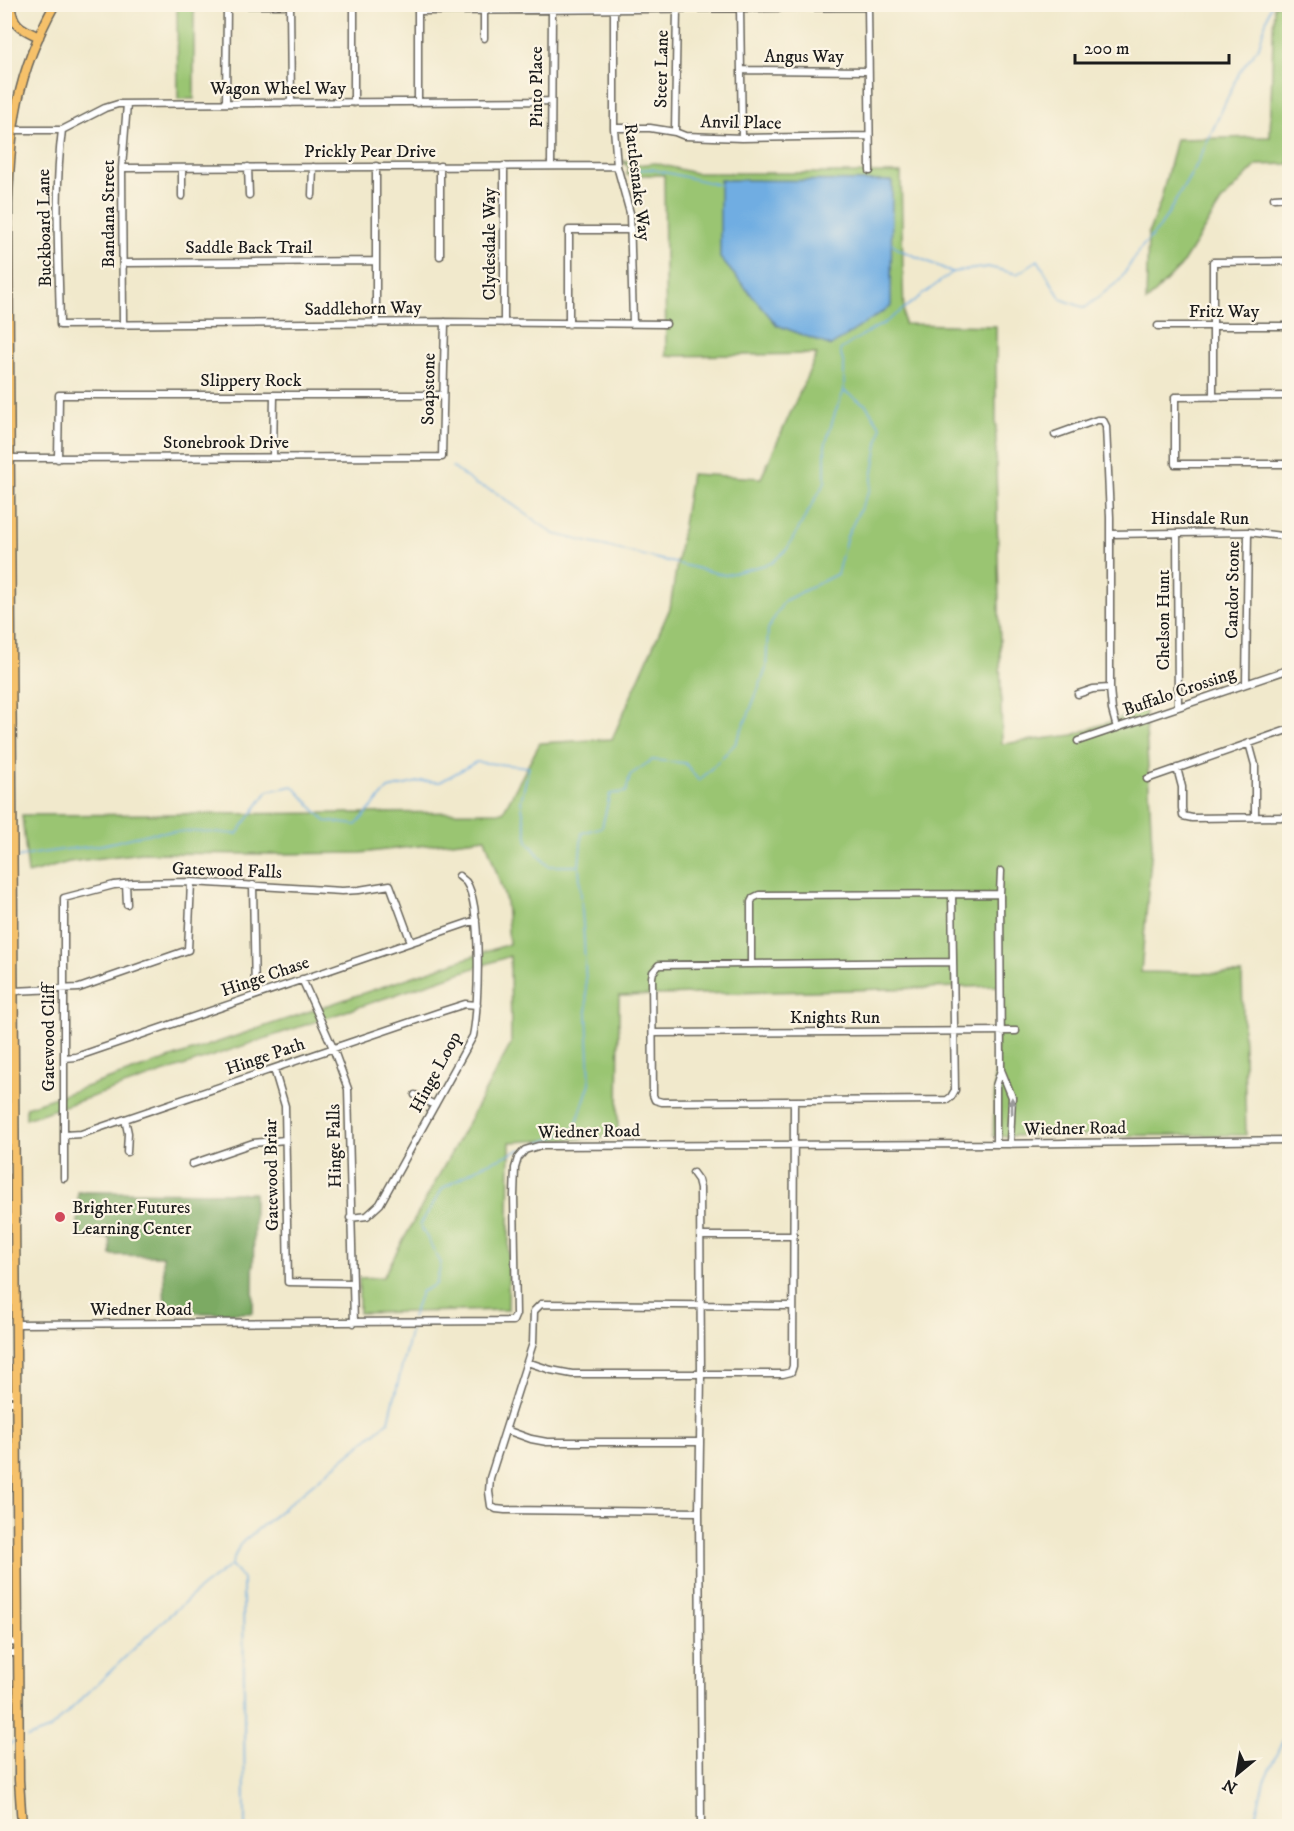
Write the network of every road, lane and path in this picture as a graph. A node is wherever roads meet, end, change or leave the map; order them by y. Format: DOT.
graph roads {
  1 [pos="9,4"];
  2 [pos="55,4"];
  3 [pos="354,4"];
  4 [pos="227,5"];
  5 [pos="290,5"];
  6 [pos="709,6"];
  7 [pos="868,6"];
  8 [pos="419,8"];
  9 [pos="677,8"];
  10 [pos="740,8"];
  11 [pos="552,9"];
  12 [pos="614,9"];
  13 [pos="484,10"];
  14 [pos="39,37"];
  15 [pos="484,38"];
  16 [pos="741,70"];
  17 [pos="868,71"];
  18 [pos="551,102"];
  19 [pos="226,103"];
  20 [pos="291,103"];
  21 [pos="354,103"];
  22 [pos="418,103"];
  23 [pos="127,104"];
  24 [pos="614,128"];
  25 [pos="8,130"];
  26 [pos="62,130"];
  27 [pos="675,132"];
  28 [pos="869,136"];
  29 [pos="741,138"];
  30 [pos="550,165"];
  31 [pos="376,166"];
  32 [pos="440,166"];
  33 [pos="504,166"];
  34 [pos="617,166"];
  35 [pos="248,167"];
  36 [pos="312,167"];
  37 [pos="122,168"];
  38 [pos="182,168"];
  39 [pos="870,171"];
  40 [pos="249,195"];
  41 [pos="312,195"];
  42 [pos="182,196"];
  43 [pos="1290,197"];
  44 [pos="1274,198"];
  45 [pos="632,230"];
  46 [pos="440,256"];
  47 [pos="375,261"];
  48 [pos="1290,261"];
  49 [pos="123,263"];
  50 [pos="445,322"];
  51 [pos="504,323"];
  52 [pos="633,323"];
  53 [pos="376,324"];
  54 [pos="569,324"];
  55 [pos="666,324"];
  56 [pos="60,325"];
  57 [pos="123,325"];
  58 [pos="1158,326"];
  59 [pos="1290,326"];
  60 [pos="1213,327"];
  61 [pos="7,365"];
  62 [pos="274,395"];
  63 [pos="443,395"];
  64 [pos="1290,396"];
  65 [pos="1213,397"];
  66 [pos="1055,435"];
  67 [pos="273,457"];
  68 [pos="442,457"];
  69 [pos="10,458"];
  70 [pos="58,459"];
  71 [pos="1290,464"];
  72 [pos="1248,532"];
  73 [pos="1110,534"];
  74 [pos="1178,534"];
  75 [pos="1290,537"];
  76 [pos="1290,669"];
  77 [pos="1246,684"];
  78 [pos="1110,688"];
  79 [pos="1078,694"];
  80 [pos="8,701"];
  81 [pos="1178,707"];
  82 [pos="1117,728"];
  83 [pos="1290,729"];
  84 [pos="1078,741"];
  85 [pos="1249,743"];
  86 [pos="1177,768"];
  87 [pos="1147,778"];
  88 [pos="1255,817"];
  89 [pos="1290,817"];
  90 [pos="1001,871"];
  91 [pos="459,876"];
  92 [pos="190,882"];
  93 [pos="126,884"];
  94 [pos="253,885"];
  95 [pos="952,894"];
  96 [pos="1000,894"];
  97 [pos="64,898"];
  98 [pos="127,904"];
  99 [pos="476,920"];
  100 [pos="411,942"];
  101 [pos="953,962"];
  102 [pos="751,964"];
  103 [pos="302,979"];
  104 [pos="63,989"];
  105 [pos="7,991"];
  106 [pos="255,995"];
  107 [pos="477,1005"];
  108 [pos="954,1031"];
  109 [pos="1002,1031"];
  110 [pos="1016,1031"];
  111 [pos="653,1034"];
  112 [pos="333,1048"];
  113 [pos="64,1058"];
  114 [pos="274,1069"];
  115 [pos="1001,1070"];
  116 [pos="414,1095"];
  117 [pos="794,1101"];
  118 [pos="435,1105"];
  119 [pos="125,1119"];
  120 [pos="64,1135"];
  121 [pos="285,1140"];
  122 [pos="1290,1140"];
  123 [pos="996,1144"];
  124 [pos="1010,1144"];
  125 [pos="794,1145"];
  126 [pos="127,1152"];
  127 [pos="192,1164"];
  128 [pos="693,1173"];
  129 [pos="64,1178"];
  130 [pos="350,1218"];
  131 [pos="700,1236"];
  132 [pos="793,1236"];
  133 [pos="352,1283"];
  134 [pos="701,1305"];
  135 [pos="794,1306"];
  136 [pos="354,1323"];
  137 [pos="17,1324"];
  138 [pos="527,1362"];
  139 [pos="701,1374"];
  140 [pos="4,1393"];
  141 [pos="16,1398"];
  142 [pos="4,1402"];
  143 [pos="506,1430"];
  144 [pos="699,1442"];
  145 [pos="699,1512"];
  146 [pos="18,1642"];
  147 [pos="4,1643"];
  148 [pos="4,1653"];
  149 [pos="18,1653"];
  150 [pos="22,1827"];
  151 [pos="701,1827"];
  1 -- 14 [label="main road"];
  2 -- 14 [label="main road"];
  3 -- 21 [label="street"];
  4 -- 5 [label="street"];
  4 -- 19 [label="street"];
  5 -- 20 [label="street"];
  6 -- 9 [label="street"];
  6 -- 10 [label="street"];
  7 -- 10 [label="street"];
  7 -- 17 [label="street"];
  8 -- 13 [label="street"];
  8 -- 22 [label="street"];
  9 -- 12 [label="street"];
  9 -- 27 [label="street, Steer Lane"];
  10 -- 16 [label="street"];
  11 -- 12 [label="street"];
  11 -- 13 [label="street"];
  11 -- 18 [label="street, Pinto Place"];
  12 -- 24 [label="street, Rattlesnake Way"];
  13 -- 15 [label="street"];
  14 -- 25 [label="main road"];
  16 -- 17 [label="street, Angus Way"];
  16 -- 29 [label="street"];
  17 -- 28 [label="street"];
  18 -- 22 [label="street, Wagon Wheel Way"];
  18 -- 30 [label="street, Pinto Place"];
  19 -- 20 [label="street, Wagon Wheel Way"];
  19 -- 23 [label="street, Wagon Wheel Way"];
  20 -- 21 [label="street, Wagon Wheel Way"];
  21 -- 22 [label="street, Wagon Wheel Way"];
  23 -- 26 [label="street, Wagon Wheel Way"];
  23 -- 37 [label="street, Bandana Street"];
  24 -- 27 [label="street, Anvil Place"];
  24 -- 34 [label="street, Rattlesnake Way"];
  25 -- 26 [label="street, Wagon Wheel Way"];
  25 -- 61 [label="main road"];
  26 -- 56 [label="street, Buckboard Lane"];
  27 -- 29 [label="street, Anvil Place"];
  28 -- 29 [label="street, Anvil Place"];
  28 -- 39 [label="street"];
  30 -- 33 [label="street, Prickly Pear Drive"];
  30 -- 34 [label="street, Prickly Pear Drive"];
  31 -- 32 [label="street, Prickly Pear Drive"];
  31 -- 36 [label="street, Prickly Pear Drive"];
  31 -- 47 [label="street"];
  32 -- 33 [label="street, Prickly Pear Drive"];
  32 -- 46 [label="street"];
  33 -- 51 [label="street, Clydesdale Way"];
  34 -- 45 [label="street, Rattlesnake Way"];
  35 -- 36 [label="street, Prickly Pear Drive"];
  35 -- 38 [label="street, Prickly Pear Drive"];
  35 -- 40 [label="street"];
  36 -- 41 [label="street"];
  37 -- 38 [label="street, Prickly Pear Drive"];
  37 -- 49 [label="street, Bandana Street"];
  38 -- 42 [label="street"];
  43 -- 44 [label="street"];
  45 -- 52 [label="street, Rattlesnake Way"];
  45 -- 54 [label="street"];
  47 -- 49 [label="street, Saddle Back Trail"];
  47 -- 53 [label="street"];
  48 -- 60 [label="street"];
  49 -- 57 [label="street, Bandana Street"];
  50 -- 51 [label="street, Saddlehorn Way"];
  50 -- 53 [label="street, Saddlehorn Way"];
  50 -- 63 [label="street, Soapstone"];
  51 -- 54 [label="street, Saddlehorn Way"];
  52 -- 54 [label="street, Saddlehorn Way"];
  52 -- 55 [label="street, Saddlehorn Way"];
  53 -- 57 [label="street, Saddlehorn Way"];
  56 -- 57 [label="street, Saddlehorn Way"];
  58 -- 60 [label="street, Fritz Way"];
  59 -- 60 [label="street, Fritz Way"];
  60 -- 65 [label="street"];
  61 -- 69 [label="main road"];
  62 -- 63 [label="street, Slippery Rock"];
  62 -- 67 [label="street"];
  62 -- 70 [label="street, Slippery Rock"];
  63 -- 68 [label="street, Soapstone"];
  64 -- 65 [label="street"];
  65 -- 71 [label="street"];
  66 -- 73 [label="street"];
  67 -- 68 [label="street, Stonebrook Drive"];
  67 -- 70 [label="street, Stonebrook Drive"];
  69 -- 70 [label="street, Stonebrook Drive"];
  69 -- 80 [label="main road"];
  72 -- 74 [label="street, Hinsdale Run"];
  72 -- 75 [label="street, Hinsdale Run"];
  72 -- 77 [label="street, Candor Stone"];
  73 -- 74 [label="street, Hinsdale Run"];
  73 -- 78 [label="street"];
  74 -- 81 [label="street, Chelson Hunt"];
  76 -- 77 [label="street, Buffalo Crossing"];
  77 -- 81 [label="street, Buffalo Crossing"];
  78 -- 79 [label="street"];
  78 -- 82 [label="street"];
  80 -- 105 [label="main road"];
  81 -- 82 [label="street, Buffalo Crossing"];
  82 -- 84 [label="street, Buffalo Crossing"];
  83 -- 85 [label="street"];
  85 -- 86 [label="street"];
  85 -- 88 [label="street"];
  86 -- 87 [label="street"];
  86 -- 88 [label="street"];
  88 -- 89 [label="street"];
  90 -- 96 [label="street"];
  91 -- 99 [label="street, Hinge Loop"];
  92 -- 93 [label="street, Gatewood Falls"];
  92 -- 94 [label="street, Gatewood Falls"];
  92 -- 104 [label="street"];
  93 -- 97 [label="street, Gatewood Falls"];
  93 -- 98 [label="street"];
  94 -- 100 [label="street, Gatewood Falls"];
  94 -- 106 [label="street"];
  95 -- 96 [label="street"];
  95 -- 101 [label="street"];
  95 -- 102 [label="street"];
  96 -- 109 [label="street"];
  97 -- 104 [label="street, Gatewood Cliff"];
  99 -- 100 [label="street, Hinge Chase"];
  99 -- 107 [label="street, Hinge Loop"];
  100 -- 103 [label="street, Hinge Chase"];
  101 -- 102 [label="street"];
  101 -- 108 [label="street"];
  102 -- 111 [label="street"];
  103 -- 106 [label="street, Hinge Chase"];
  103 -- 112 [label="street, Hinge Falls"];
  104 -- 105 [label="street"];
  104 -- 113 [label="street, Gatewood Cliff"];
  105 -- 137 [label="main road"];
  106 -- 113 [label="street, Hinge Chase"];
  107 -- 112 [label="street, Hinge Path"];
  107 -- 118 [label="street, Hinge Loop"];
  108 -- 109 [label="street, Knights Run"];
  108 -- 111 [label="street, Knights Run"];
  108 -- 117 [label="street"];
  109 -- 110 [label="street, Knights Run"];
  109 -- 115 [label="street"];
  111 -- 117 [label="street"];
  112 -- 114 [label="street, Hinge Path"];
  112 -- 130 [label="street, Hinge Falls"];
  113 -- 120 [label="street, Gatewood Cliff"];
  114 -- 119 [label="street, Hinge Path"];
  114 -- 121 [label="street, Gatewood Briar"];
  115 -- 123 [label="street"];
  124 -- 115 [label="street, one-way"];
  116 -- 118 [label="street"];
  117 -- 125 [label="street"];
  118 -- 130 [label="street, Hinge Loop"];
  119 -- 120 [label="street, Hinge Path"];
  119 -- 126 [label="street"];
  120 -- 129 [label="street, Gatewood Cliff"];
  121 -- 127 [label="street"];
  121 -- 133 [label="street, Gatewood Briar"];
  122 -- 124 [label="street, Wiedner Road"];
  123 -- 124 [label="street, Wiedner Road"];
  123 -- 125 [label="street, Wiedner Road"];
  125 -- 132 [label="street"];
  125 -- 136 [label="street, Wiedner Road"];
  128 -- 131 [label="street"];
  130 -- 133 [label="street, Hinge Falls"];
  131 -- 132 [label="street"];
  131 -- 134 [label="street"];
  132 -- 135 [label="street"];
  133 -- 136 [label="street, Hinge Falls"];
  134 -- 135 [label="street"];
  134 -- 138 [label="street"];
  134 -- 139 [label="street"];
  135 -- 139 [label="street"];
  136 -- 137 [label="street, Wiedner Road"];
  137 -- 141 [label="main road"];
  138 -- 139 [label="street"];
  138 -- 143 [label="street"];
  139 -- 144 [label="street"];
  140 -- 141 [label="street"];
  141 -- 142 [label="street"];
  141 -- 146 [label="main road"];
  143 -- 144 [label="street"];
  143 -- 145 [label="street"];
  144 -- 145 [label="street"];
  145 -- 151 [label="street"];
  146 -- 147 [label="street"];
  146 -- 149 [label="main road"];
  148 -- 149 [label="street"];
  149 -- 150 [label="main road"];
}
